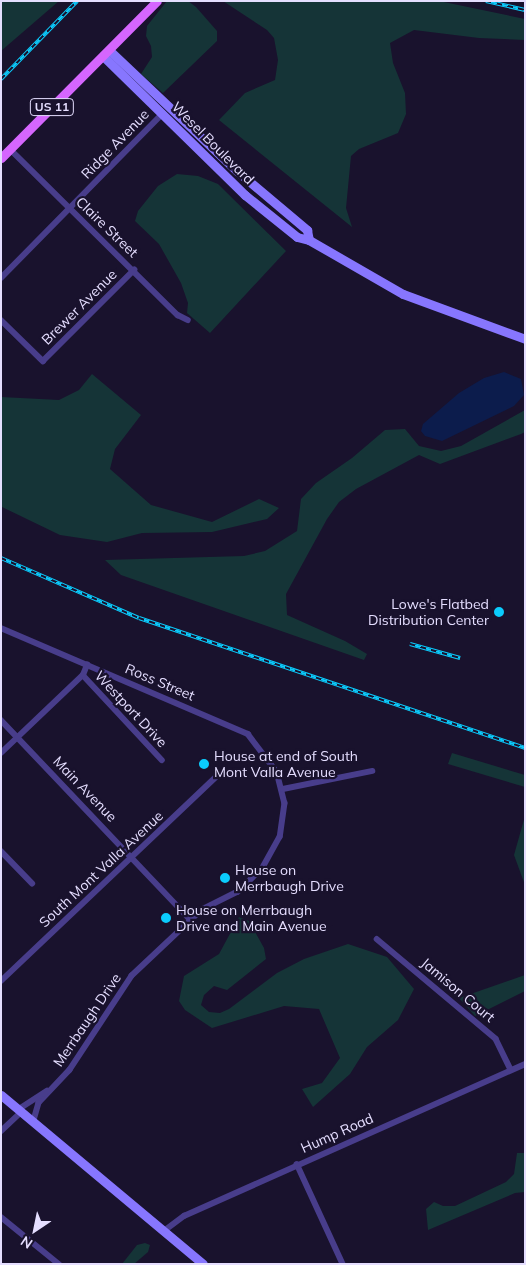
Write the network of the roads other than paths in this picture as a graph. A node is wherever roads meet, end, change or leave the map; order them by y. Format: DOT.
graph roads {
  1 [pos="157,1"];
  2 [pos="106,53"];
  3 [pos="162,113"];
  4 [pos="10,149"];
  5 [pos="1,158"];
  6 [pos="70,207"];
  7 [pos="309,240"];
  8 [pos="134,270"];
  9 [pos="1,278"];
  10 [pos="1,320"];
  11 [pos="188,320"];
  12 [pos="525,339"];
  13 [pos="1,628"];
  14 [pos="87,665"];
  15 [pos="83,675"];
  16 [pos="1,720"];
  17 [pos="18,737"];
  18 [pos="1,753"];
  19 [pos="162,760"];
  20 [pos="372,771"];
  21 [pos="218,775"];
  22 [pos="283,789"];
  23 [pos="1,851"];
  24 [pos="132,857"];
  25 [pos="32,883"];
  26 [pos="191,920"];
  27 [pos="378,939"];
  28 [pos="1,981"];
  29 [pos="525,1064"];
  30 [pos="511,1070"];
  31 [pos="53,1088"];
  32 [pos="1,1094"];
  33 [pos="1,1102"];
  34 [pos="19,1112"];
  35 [pos="34,1121"];
  36 [pos="1,1131"];
  37 [pos="74,1154"];
  38 [pos="297,1164"];
  39 [pos="1,1217"];
  40 [pos="164,1231"];
  41 [pos="59,1264"];
  42 [pos="203,1264"];
  43 [pos="343,1264"];
  1 -- 2 [label="main road, US 11"];
  2 -- 3 [label="main road, Wesel Boulevard"];
  2 -- 4 [label="main road, US 11"];
  2 -- 7 [label="main road, Wesel Boulevard"];
  3 -- 6 [label="street, Ridge Avenue"];
  3 -- 7 [label="main road, Wesel Boulevard"];
  4 -- 5 [label="main road, US 11"];
  4 -- 6 [label="street, Claire Street"];
  6 -- 8 [label="street, Claire Street"];
  6 -- 9 [label="street, Ridge Avenue"];
  7 -- 12 [label="main road, Wesel Boulevard"];
  8 -- 10 [label="street, Brewer Avenue"];
  8 -- 11 [label="street, Claire Street"];
  13 -- 14 [label="street, Ross Street"];
  14 -- 15 [label="street"];
  14 -- 22 [label="street, Ross Street"];
  15 -- 17 [label="street"];
  15 -- 19 [label="street, Westport Drive"];
  16 -- 17 [label="street, Main Avenue"];
  17 -- 18 [label="street"];
  17 -- 24 [label="street, Main Avenue"];
  20 -- 22 [label="street"];
  21 -- 24 [label="street, South Mont Valla Avenue"];
  22 -- 26 [label="street, Merrbaugh Drive"];
  23 -- 25 [label="street"];
  24 -- 26 [label="street, Main Avenue"];
  24 -- 28 [label="street, South Mont Valla Avenue"];
  26 -- 31 [label="street, Merrbaugh Drive"];
  27 -- 30 [label="street, Jamison Court"];
  29 -- 30 [label="street, Hump Road"];
  30 -- 38 [label="street, Hump Road"];
  31 -- 34 [label="street, Merrbaugh Drive"];
  31 -- 35 [label="street, Merrbaugh Drive"];
  32 -- 34 [label="main road"];
  33 -- 34 [label="main road"];
  34 -- 35 [label="main road"];
  34 -- 36 [label="street, Merrbaugh Drive"];
  34 -- 37 [label="main road"];
  35 -- 37 [label="main road"];
  37 -- 40 [label="main road"];
  38 -- 40 [label="street, Hump Road"];
  38 -- 43 [label="street"];
  39 -- 41 [label="street"];
  40 -- 42 [label="main road"];
}
